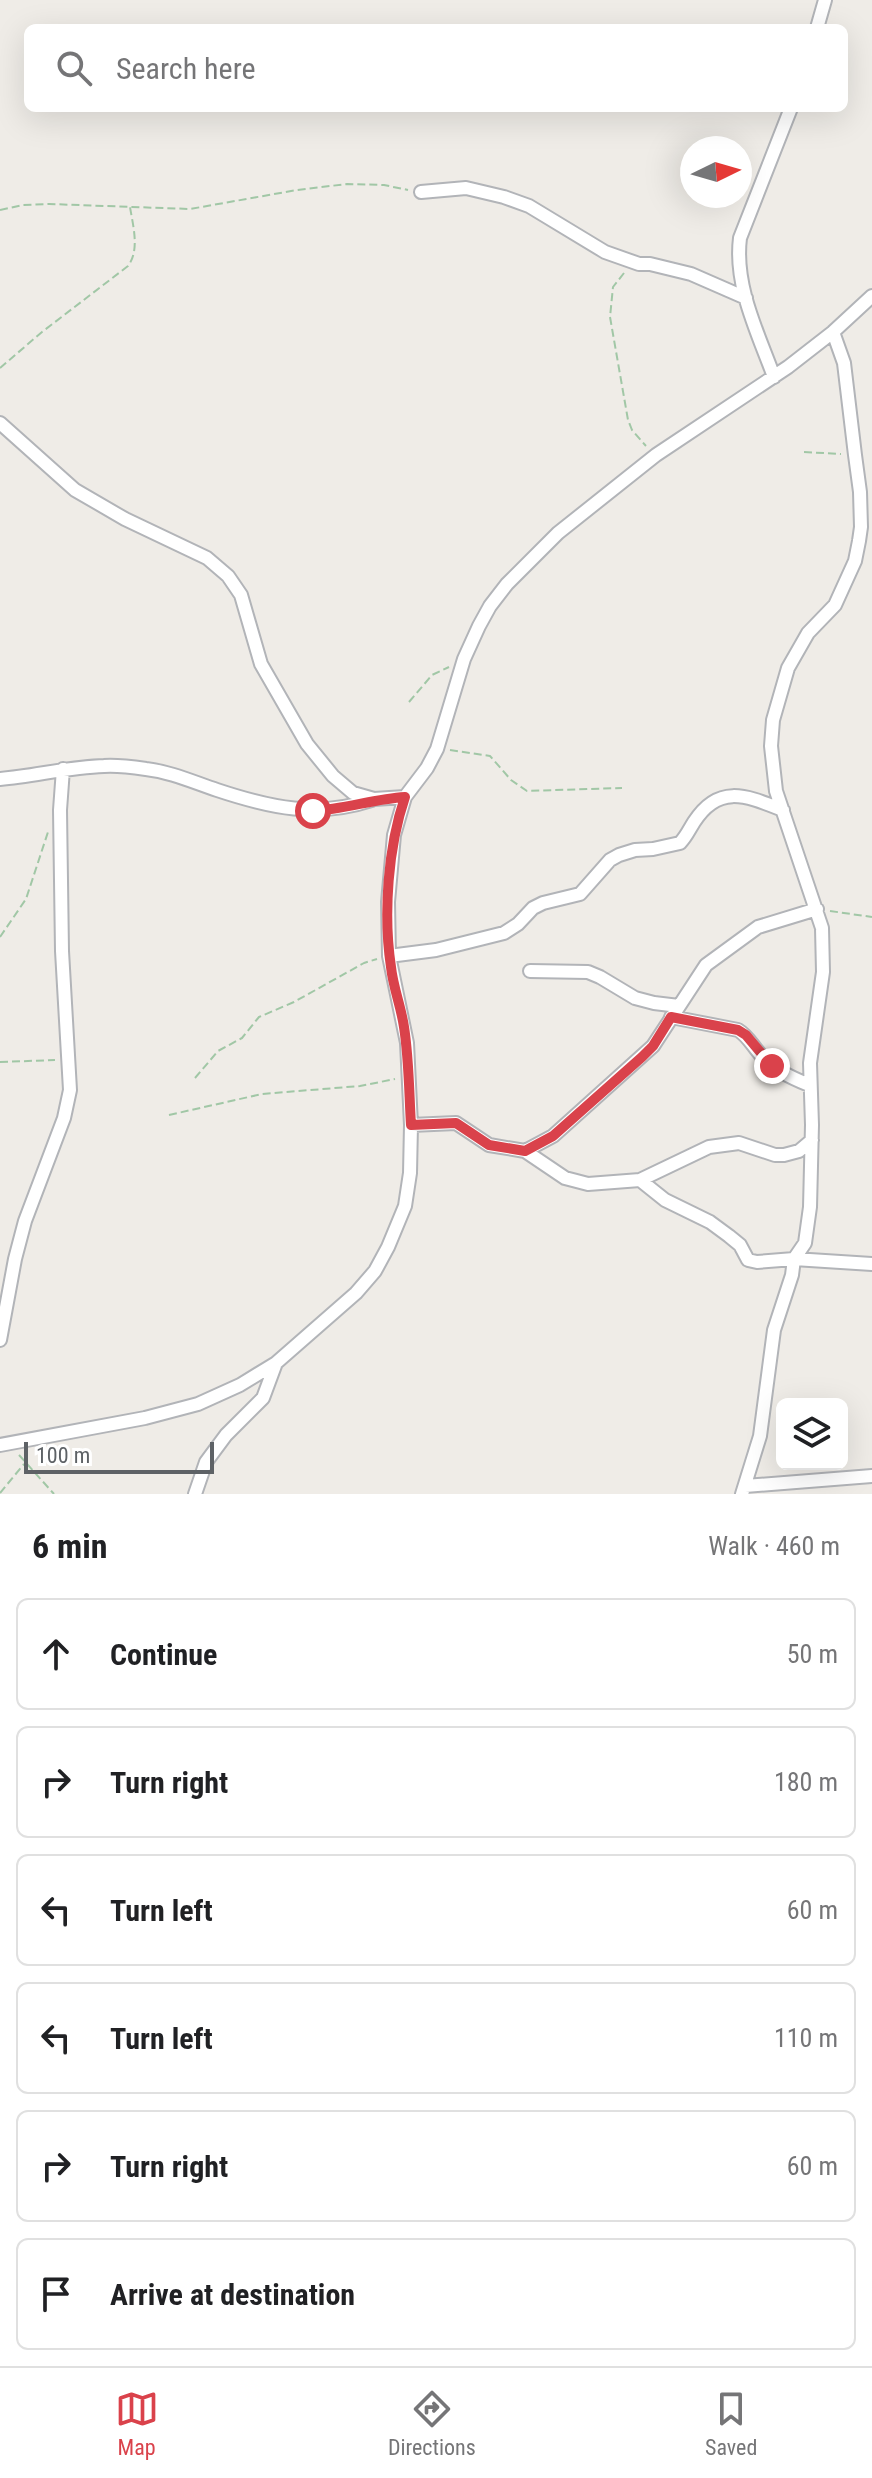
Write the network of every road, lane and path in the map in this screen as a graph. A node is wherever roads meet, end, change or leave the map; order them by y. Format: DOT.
graph roads {
  1 [pos="825,0"];
  2 [pos="818,24"];
  3 [pos="789,112"];
  4 [pos="421,192"];
  5 [pos="130,207"];
  6 [pos="0,210"];
  7 [pos="639,264"];
  8 [pos="872,296"];
  9 [pos="746,298"];
  10 [pos="833,332"];
  11 [pos="0,368"];
  12 [pos="774,377"];
  13 [pos="0,423"];
  14 [pos="804,452"];
  15 [pos="656,455"];
  16 [pos="855,455"];
  17 [pos="464,659"];
  18 [pos="409,702"];
  19 [pos="437,749"];
  20 [pos="63,769"];
  21 [pos="0,779"];
  22 [pos="622,788"];
  23 [pos="405,797"];
  24 [pos="374,799"];
  25 [pos="783,810"];
  26 [pos="49,830"];
  27 [pos="817,909"];
  28 [pos="872,917"];
  29 [pos="0,937"];
  30 [pos="389,956"];
  31 [pos="530,971"];
  32 [pos="675,1012"];
  33 [pos="69,1060"];
  34 [pos="0,1062"];
  35 [pos="408,1076"];
  36 [pos="195,1078"];
  37 [pos="809,1085"];
  38 [pos="169,1115"];
  39 [pos="411,1125"];
  40 [pos="812,1140"];
  41 [pos="525,1151"];
  42 [pos="640,1180"];
  43 [pos="794,1259"];
  44 [pos="872,1264"];
  45 [pos="0,1340"];
  46 [pos="276,1363"];
  47 [pos="6,1445"];
  48 [pos="25,1463"];
  49 [pos="872,1476"];
  50 [pos="744,1490"];
  51 [pos="0,1493"];
  52 [pos="54,1494"];
  53 [pos="195,1494"];
  1 -- 2 [label="street"];
  3 -- 9 [label="street"];
  4 -- 5 [label="path"];
  4 -- 7 [label="street"];
  5 -- 6 [label="path"];
  5 -- 11 [label="path"];
  7 -- 9 [label="street"];
  7 -- 15 [label="path"];
  8 -- 10 [label="street"];
  9 -- 12 [label="street"];
  10 -- 12 [label="street"];
  10 -- 16 [label="street"];
  12 -- 15 [label="street"];
  13 -- 24 [label="street"];
  14 -- 16 [label="path"];
  15 -- 17 [label="street"];
  16 -- 25 [label="street"];
  17 -- 18 [label="path"];
  17 -- 19 [label="street"];
  19 -- 22 [label="path"];
  19 -- 23 [label="street"];
  20 -- 21 [label="street"];
  20 -- 24 [label="street"];
  20 -- 33 [label="street"];
  23 -- 24 [label="street"];
  23 -- 30 [label="street"];
  25 -- 27 [label="street"];
  25 -- 30 [label="street"];
  26 -- 29 [label="path"];
  27 -- 28 [label="path"];
  27 -- 32 [label="street"];
  27 -- 37 [label="street"];
  30 -- 35 [label="street"];
  30 -- 36 [label="path"];
  31 -- 32 [label="street"];
  32 -- 37 [label="street"];
  32 -- 41 [label="street"];
  33 -- 34 [label="path"];
  33 -- 45 [label="street"];
  35 -- 38 [label="path"];
  35 -- 39 [label="street"];
  37 -- 40 [label="street"];
  39 -- 41 [label="street"];
  39 -- 46 [label="street"];
  40 -- 42 [label="street"];
  40 -- 43 [label="street"];
  41 -- 42 [label="street"];
  42 -- 43 [label="street"];
  43 -- 44 [label="street"];
  43 -- 50 [label="street"];
  46 -- 47 [label="street"];
  46 -- 53 [label="street"];
  47 -- 48 [label="path"];
  48 -- 51 [label="path"];
  48 -- 52 [label="path"];
  49 -- 50 [label="street"];
}
